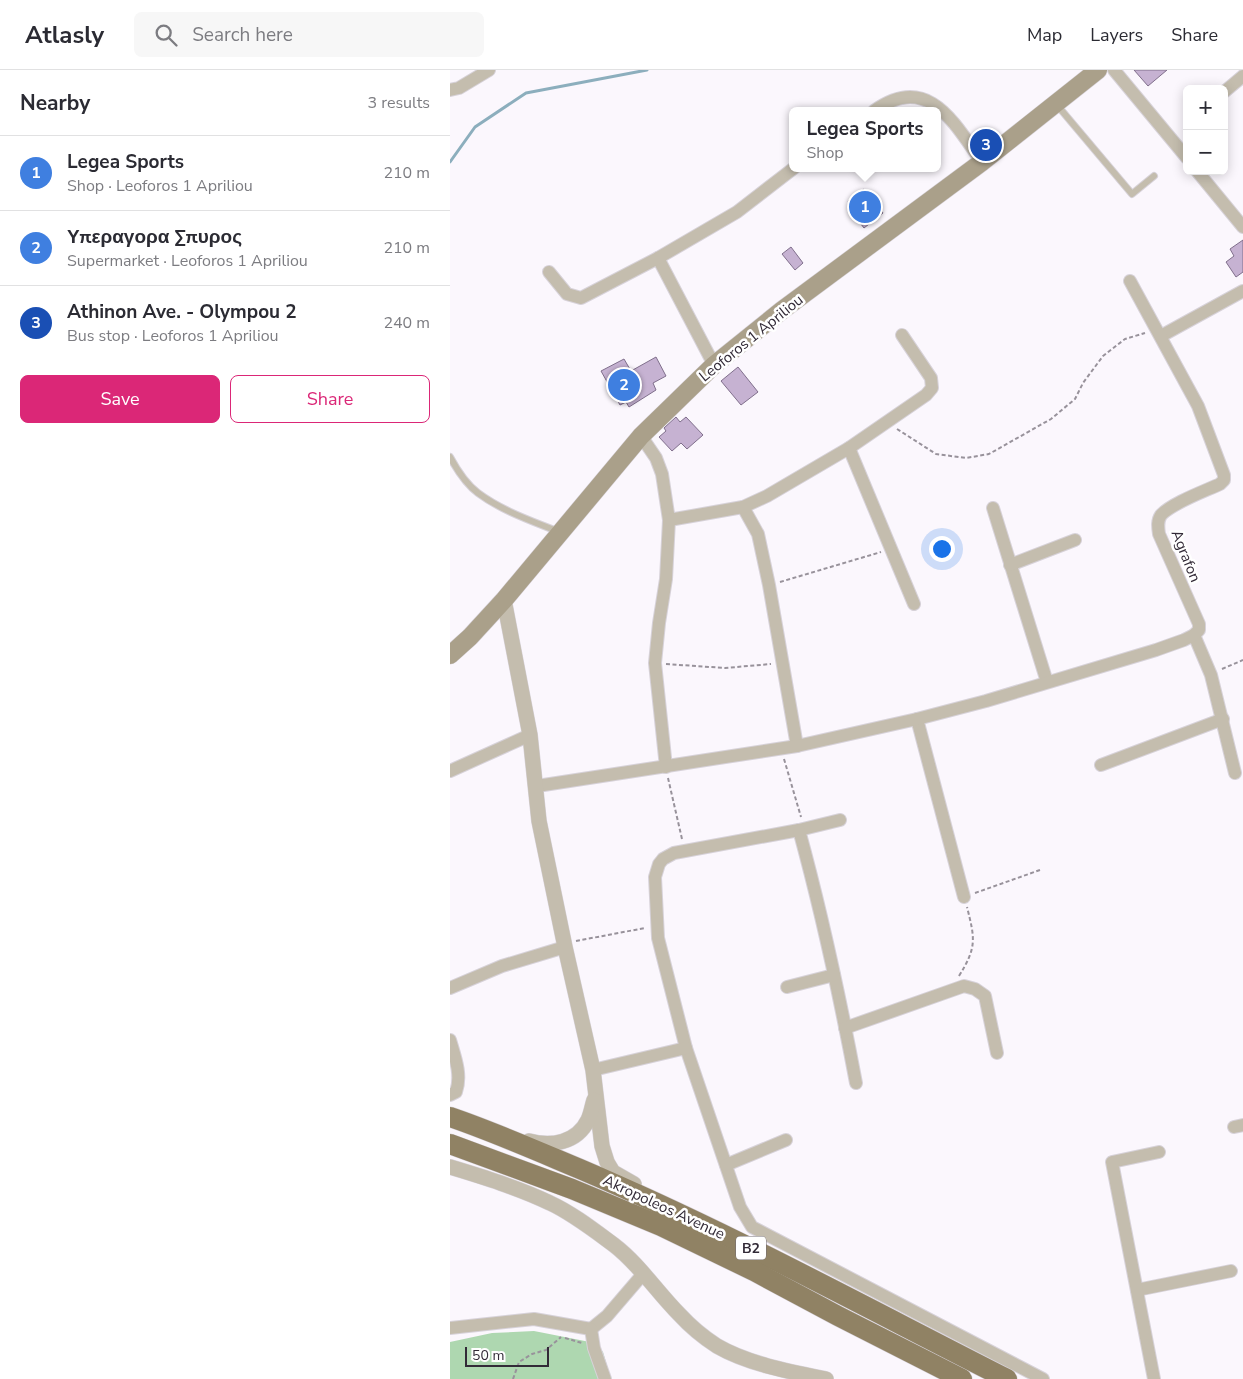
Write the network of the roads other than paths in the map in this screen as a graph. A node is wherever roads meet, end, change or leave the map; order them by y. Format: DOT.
graph roads {
  1 [pos="489,70"];
  2 [pos="1098,70"];
  3 [pos="1114,70"];
  4 [pos="1243,76"];
  5 [pos="1228,89"];
  6 [pos="450,90"];
  7 [pos="1056,104"];
  8 [pos="880,107"];
  9 [pos="939,107"];
  10 [pos="941,109"];
  11 [pos="1183,153"];
  12 [pos="982,162"];
  13 [pos="789,172"];
  14 [pos="1200,175"];
  15 [pos="1154,176"];
  16 [pos="1243,227"];
  17 [pos="658,258"];
  18 [pos="549,272"];
  19 [pos="1130,281"];
  20 [pos="1243,291"];
  21 [pos="902,335"];
  22 [pos="1161,336"];
  23 [pos="714,365"];
  24 [pos="641,436"];
  25 [pos="849,448"];
  26 [pos="450,457"];
  27 [pos="743,507"];
  28 [pos="993,508"];
  29 [pos="669,520"];
  30 [pos="560,533"];
  31 [pos="1075,540"];
  32 [pos="1010,564"];
  33 [pos="504,600"];
  34 [pos="914,604"];
  35 [pos="1194,635"];
  36 [pos="450,654"];
  37 [pos="1047,682"];
  38 [pos="917,719"];
  39 [pos="1222,720"];
  40 [pos="530,735"];
  41 [pos="797,746"];
  42 [pos="1101,765"];
  43 [pos="666,767"];
  44 [pos="450,771"];
  45 [pos="1235,774"];
  46 [pos="537,786"];
  47 [pos="840,820"];
  48 [pos="801,830"];
  49 [pos="964,897"];
  50 [pos="564,945"];
  51 [pos="834,975"];
  52 [pos="787,987"];
  53 [pos="450,988"];
  54 [pos="846,1028"];
  55 [pos="450,1040"];
  56 [pos="686,1048"];
  57 [pos="996,1053"];
  58 [pos="594,1070"];
  59 [pos="856,1083"];
  60 [pos="596,1095"];
  61 [pos="450,1096"];
  62 [pos="450,1117"];
  63 [pos="489,1130"];
  64 [pos="786,1140"];
  65 [pos="450,1144"];
  66 [pos="1159,1152"];
  67 [pos="726,1165"];
  68 [pos="450,1167"];
  69 [pos="700,1223"];
  70 [pos="1231,1271"];
  71 [pos="643,1274"];
  72 [pos="1137,1290"];
  73 [pos="450,1328"];
  74 [pos="591,1330"];
  75 [pos="787,1375"];
  76 [pos="605,1379"];
  77 [pos="826,1379"];
  78 [pos="962,1379"];
  79 [pos="1007,1379"];
  80 [pos="1043,1379"];
  81 [pos="1154,1379"];
  1 -- 6 [label="street"];
  2 -- 7 [label="main road, Leoforos 1 Apriliou"];
  3 -- 11 [label="street"];
  4 -- 5 [label="street"];
  7 -- 12 [label="main road, Leoforos 1 Apriliou"];
  7 -- 15 [label="lane"];
  8 -- 9 [label="street"];
  10 -- 12 [label="street"];
  12 -- 23 [label="main road, Leoforos 1 Apriliou"];
  13 -- 17 [label="street"];
  14 -- 16 [label="street"];
  17 -- 18 [label="street"];
  17 -- 23 [label="street"];
  19 -- 22 [label="street"];
  20 -- 22 [label="street"];
  21 -- 25 [label="street"];
  22 -- 35 [label="street, Agrafon"];
  23 -- 24 [label="main road, Leoforos 1 Apriliou"];
  24 -- 29 [label="street"];
  24 -- 30 [label="main road, Leoforos 1 Apriliou"];
  25 -- 27 [label="street"];
  25 -- 34 [label="street"];
  26 -- 30 [label="lane"];
  27 -- 29 [label="street"];
  27 -- 41 [label="street"];
  28 -- 32 [label="street"];
  29 -- 43 [label="street"];
  30 -- 33 [label="main road, Leoforos 1 Apriliou"];
  31 -- 32 [label="street"];
  32 -- 37 [label="street"];
  33 -- 36 [label="main road, Leoforos 1 Apriliou"];
  33 -- 40 [label="street"];
  35 -- 37 [label="street"];
  35 -- 39 [label="street"];
  37 -- 38 [label="street"];
  38 -- 41 [label="street"];
  38 -- 49 [label="street"];
  39 -- 42 [label="street"];
  39 -- 45 [label="street"];
  40 -- 44 [label="street"];
  40 -- 46 [label="street"];
  41 -- 43 [label="street"];
  43 -- 46 [label="street"];
  46 -- 50 [label="street"];
  47 -- 48 [label="street"];
  48 -- 51 [label="street"];
  48 -- 56 [label="street"];
  50 -- 53 [label="street"];
  50 -- 58 [label="street"];
  51 -- 52 [label="street"];
  51 -- 54 [label="street"];
  54 -- 57 [label="street"];
  54 -- 59 [label="street"];
  55 -- 61 [label="street"];
  56 -- 58 [label="street"];
  56 -- 67 [label="street"];
  58 -- 60 [label="street"];
  60 -- 63 [label="street"];
  60 -- 69 [label="street"];
  62 -- 63 [label="highway, Akropoleos Avenue / B2"];
  63 -- 69 [label="highway, Akropoleos Avenue / B2"];
  64 -- 67 [label="street"];
  65 -- 78 [label="highway, Akropoleos Avenue / B2"];
  66 -- 72 [label="street"];
  67 -- 80 [label="street"];
  68 -- 71 [label="street"];
  69 -- 79 [label="highway, Akropoleos Avenue / B2"];
  70 -- 72 [label="street"];
  71 -- 74 [label="street"];
  71 -- 75 [label="street"];
  72 -- 81 [label="street"];
  73 -- 74 [label="street"];
  74 -- 76 [label="street"];
  75 -- 77 [label="street"];
}
